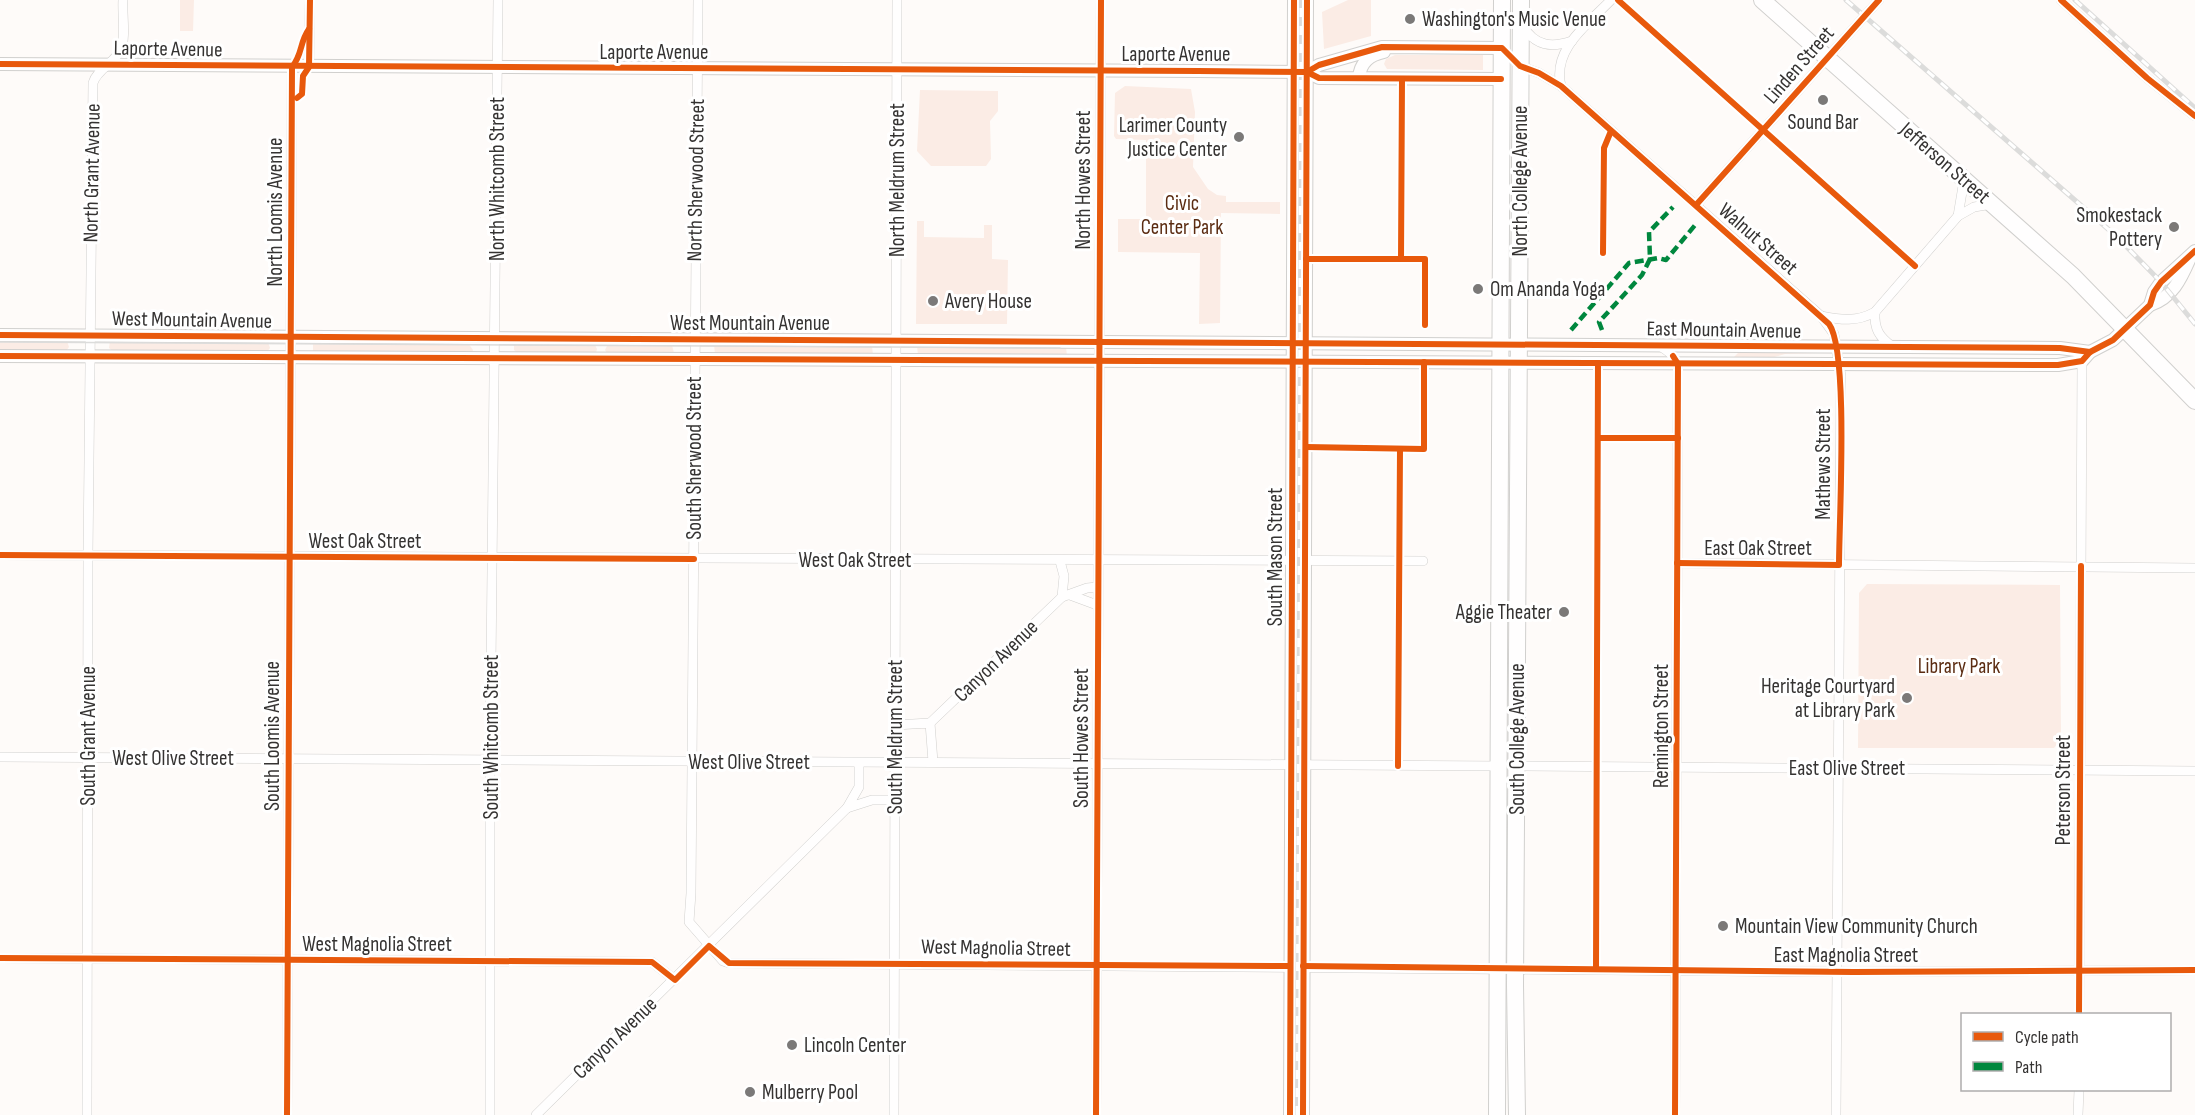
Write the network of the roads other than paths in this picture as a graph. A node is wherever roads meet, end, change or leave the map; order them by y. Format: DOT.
graph roads {
  1 [pos="123,0"];
  2 [pos="310,0"];
  3 [pos="498,0"];
  4 [pos="698,0"];
  5 [pos="897,0"];
  6 [pos="1101,0"];
  7 [pos="1294,0"];
  8 [pos="1307,0"];
  9 [pos="1502,0"];
  10 [pos="1521,0"];
  11 [pos="1611,0"];
  12 [pos="1762,0"];
  13 [pos="1879,0"];
  14 [pos="2061,0"];
  15 [pos="1521,23"];
  16 [pos="1572,41"];
  17 [pos="1426,46"];
  18 [pos="1502,48"];
  19 [pos="1826,58"];
  20 [pos="0,64"];
  21 [pos="109,65"];
  22 [pos="1520,66"];
  23 [pos="292,67"];
  24 [pos="309,67"];
  25 [pos="497,68"];
  26 [pos="697,69"];
  27 [pos="898,70"];
  28 [pos="1100,70"];
  29 [pos="1294,72"];
  30 [pos="1307,72"];
  31 [pos="1359,78"];
  32 [pos="1501,79"];
  33 [pos="1561,86"];
  34 [pos="2195,117"];
  35 [pos="1964,180"];
  36 [pos="1992,204"];
  37 [pos="1695,205"];
  38 [pos="1958,216"];
  39 [pos="2192,254"];
  40 [pos="1875,312"];
  41 [pos="1821,316"];
  42 [pos="2124,329"];
  43 [pos="0,335"];
  44 [pos="91,335"];
  45 [pos="291,338"];
  46 [pos="495,338"];
  47 [pos="694,339"];
  48 [pos="897,341"];
  49 [pos="1099,342"];
  50 [pos="1291,342"];
  51 [pos="1306,342"];
  52 [pos="1500,345"];
  53 [pos="1521,345"];
  54 [pos="1659,345"];
  55 [pos="1737,346"];
  56 [pos="1836,347"];
  57 [pos="1894,347"];
  58 [pos="0,356"];
  59 [pos="91,356"];
  60 [pos="291,357"];
  61 [pos="2086,357"];
  62 [pos="495,358"];
  63 [pos="694,359"];
  64 [pos="897,360"];
  65 [pos="1099,361"];
  66 [pos="1292,361"];
  67 [pos="1306,362"];
  68 [pos="1500,363"];
  69 [pos="1520,363"];
  70 [pos="1678,364"];
  71 [pos="1721,364"];
  72 [pos="1839,364"];
  73 [pos="2195,401"];
  74 [pos="0,555"];
  75 [pos="88,556"];
  76 [pos="290,557"];
  77 [pos="492,558"];
  78 [pos="694,559"];
  79 [pos="896,560"];
  80 [pos="1060,561"];
  81 [pos="1097,561"];
  82 [pos="1305,561"];
  83 [pos="1423,561"];
  84 [pos="1292,562"];
  85 [pos="1677,563"];
  86 [pos="1839,565"];
  87 [pos="2081,567"];
  88 [pos="2195,567"];
  89 [pos="1097,587"];
  90 [pos="1066,596"];
  91 [pos="1096,605"];
  92 [pos="930,723"];
  93 [pos="895,725"];
  94 [pos="0,757"];
  95 [pos="89,757"];
  96 [pos="289,759"];
  97 [pos="490,760"];
  98 [pos="692,761"];
  99 [pos="895,762"];
  100 [pos="933,762"];
  101 [pos="859,763"];
  102 [pos="1097,764"];
  103 [pos="1291,764"];
  104 [pos="1305,764"];
  105 [pos="1498,766"];
  106 [pos="1517,766"];
  107 [pos="1678,767"];
  108 [pos="1839,768"];
  109 [pos="2080,770"];
  110 [pos="2195,771"];
  111 [pos="895,800"];
  112 [pos="847,808"];
  113 [pos="709,946"];
  114 [pos="0,958"];
  115 [pos="88,958"];
  116 [pos="288,960"];
  117 [pos="490,961"];
  118 [pos="894,963"];
  119 [pos="1097,965"];
  120 [pos="1290,966"];
  121 [pos="1303,966"];
  122 [pos="1498,968"];
  123 [pos="1515,968"];
  124 [pos="1675,970"];
  125 [pos="2195,970"];
  126 [pos="2079,971"];
  127 [pos="1838,972"];
  128 [pos="675,980"];
  129 [pos="2079,1013"];
  130 [pos="2079,1091"];
  131 [pos="491,1114"];
  132 [pos="87,1115"];
  133 [pos="287,1115"];
  134 [pos="536,1115"];
  135 [pos="894,1115"];
  136 [pos="1096,1115"];
  137 [pos="1290,1115"];
  138 [pos="1303,1115"];
  139 [pos="1497,1115"];
  140 [pos="1518,1115"];
  141 [pos="1675,1115"];
  142 [pos="1836,1115"];
  143 [pos="2079,1115"];
  1 -- 21 [label="street, North Grant Avenue"];
  2 -- 24 [label="street"];
  3 -- 25 [label="street, North Whitcomb Street"];
  4 -- 26 [label="street, North Sherwood Street"];
  5 -- 27 [label="street, North Meldrum Street"];
  6 -- 28 [label="street, North Howes Street"];
  7 -- 29 [label="street, South Mason Street"];
  8 -- 30 [label="street, South Mason Street"];
  9 -- 18 [label="highway, North College Avenue"];
  10 -- 15 [label="highway, North College Avenue"];
  11 -- 16 [label="street"];
  12 -- 19 [label="highway, Jefferson Street"];
  13 -- 19 [label="street, Linden Street"];
  14 -- 34 [label="street"];
  15 -- 16 [label="street"];
  15 -- 22 [label="highway, North College Avenue"];
  16 -- 33 [label="street"];
  17 -- 18 [label="street, Laporte Avenue"];
  17 -- 30 [label="street, Laporte Avenue"];
  17 -- 31 [label="street"];
  18 -- 22 [label="street"];
  18 -- 32 [label="highway, North College Avenue"];
  19 -- 35 [label="highway, Jefferson Street"];
  19 -- 37 [label="street, Linden Street"];
  20 -- 21 [label="street, Laporte Avenue"];
  21 -- 23 [label="street, Laporte Avenue"];
  21 -- 44 [label="street, North Grant Avenue"];
  22 -- 32 [label="street"];
  22 -- 33 [label="street, Walnut Street"];
  22 -- 53 [label="highway, North College Avenue"];
  23 -- 24 [label="street, Laporte Avenue"];
  23 -- 45 [label="street, North Loomis Avenue"];
  24 -- 25 [label="street, Laporte Avenue"];
  25 -- 26 [label="street, Laporte Avenue"];
  25 -- 46 [label="street, North Whitcomb Street"];
  26 -- 27 [label="street, Laporte Avenue"];
  26 -- 47 [label="street, North Sherwood Street"];
  27 -- 28 [label="street, Laporte Avenue"];
  27 -- 48 [label="street, North Meldrum Street"];
  28 -- 29 [label="street, Laporte Avenue"];
  28 -- 49 [label="street, North Howes Street"];
  29 -- 30 [label="street, Laporte Avenue"];
  29 -- 50 [label="street, South Mason Street"];
  30 -- 31 [label="street, Laporte Avenue"];
  30 -- 51 [label="street, South Mason Street"];
  31 -- 32 [label="street, Laporte Avenue"];
  32 -- 52 [label="highway, North College Avenue"];
  33 -- 37 [label="street, Walnut Street"];
  35 -- 36 [label="highway, Jefferson Street"];
  35 -- 38 [label="street"];
  36 -- 38 [label="street"];
  36 -- 42 [label="highway, Jefferson Street"];
  37 -- 41 [label="street, Walnut Street"];
  38 -- 40 [label="street"];
  39 -- 42 [label="street, East Mountain Avenue"];
  40 -- 41 [label="street"];
  40 -- 57 [label="street"];
  41 -- 56 [label="street, Walnut Street"];
  42 -- 61 [label="street, East Mountain Avenue"];
  42 -- 73 [label="highway, Jefferson Street"];
  43 -- 44 [label="street, West Mountain Avenue"];
  44 -- 45 [label="street, West Mountain Avenue"];
  44 -- 59 [label="street, North Grant Avenue"];
  45 -- 46 [label="street, West Mountain Avenue"];
  45 -- 60 [label="street, North Loomis Avenue"];
  46 -- 47 [label="street, West Mountain Avenue"];
  46 -- 62 [label="street, North Whitcomb Street"];
  47 -- 48 [label="street, West Mountain Avenue"];
  47 -- 63 [label="street, North Sherwood Street"];
  48 -- 49 [label="street, West Mountain Avenue"];
  48 -- 64 [label="street, North Meldrum Street"];
  49 -- 50 [label="street, West Mountain Avenue"];
  49 -- 65 [label="street, North Howes Street"];
  50 -- 51 [label="street, West Mountain Avenue"];
  50 -- 66 [label="street, South Mason Street"];
  51 -- 52 [label="street, West Mountain Avenue"];
  51 -- 67 [label="street, South Mason Street"];
  52 -- 53 [label="street, East Mountain Avenue"];
  52 -- 68 [label="highway, North College Avenue"];
  53 -- 54 [label="street, East Mountain Avenue"];
  53 -- 69 [label="highway, North College Avenue"];
  54 -- 55 [label="street, East Mountain Avenue"];
  54 -- 70 [label="street"];
  55 -- 56 [label="street, East Mountain Avenue"];
  55 -- 71 [label="street"];
  56 -- 57 [label="street, East Mountain Avenue"];
  56 -- 72 [label="street, Walnut Street"];
  57 -- 61 [label="street, East Mountain Avenue"];
  58 -- 59 [label="street, West Mountain Avenue"];
  59 -- 60 [label="street, West Mountain Avenue"];
  59 -- 75 [label="street, South Grant Avenue"];
  60 -- 62 [label="street, West Mountain Avenue"];
  60 -- 76 [label="street, South Loomis Avenue"];
  61 -- 72 [label="street, East Mountain Avenue"];
  61 -- 87 [label="street, Peterson Street"];
  62 -- 63 [label="street, West Mountain Avenue"];
  62 -- 77 [label="street, South Whitcomb Street"];
  63 -- 64 [label="street, West Mountain Avenue"];
  63 -- 78 [label="street, South Sherwood Street"];
  64 -- 65 [label="street, West Mountain Avenue"];
  64 -- 79 [label="street, South Meldrum Street"];
  65 -- 66 [label="street, West Mountain Avenue"];
  65 -- 81 [label="street, South Howes Street"];
  66 -- 67 [label="street, West Mountain Avenue"];
  66 -- 84 [label="street, South Mason Street"];
  67 -- 68 [label="street, West Mountain Avenue"];
  67 -- 82 [label="street, South Mason Street"];
  68 -- 69 [label="street, East Mountain Avenue"];
  68 -- 105 [label="highway, South College Avenue"];
  69 -- 70 [label="street, East Mountain Avenue"];
  69 -- 106 [label="highway, South College Avenue"];
  70 -- 71 [label="street, East Mountain Avenue"];
  70 -- 85 [label="street, Remington Street"];
  71 -- 72 [label="street, East Mountain Avenue"];
  72 -- 86 [label="street, Mathews Street"];
  74 -- 75 [label="street, West Oak Street"];
  75 -- 76 [label="street, West Oak Street"];
  75 -- 95 [label="street, South Grant Avenue"];
  76 -- 77 [label="street, West Oak Street"];
  76 -- 96 [label="street, South Loomis Avenue"];
  77 -- 78 [label="street, West Oak Street"];
  77 -- 97 [label="street, South Whitcomb Street"];
  78 -- 79 [label="street, West Oak Street"];
  78 -- 98 [label="street, South Sherwood Street"];
  79 -- 80 [label="street, West Oak Street"];
  79 -- 93 [label="street, South Meldrum Street"];
  80 -- 81 [label="street, West Oak Street"];
  80 -- 90 [label="street"];
  81 -- 84 [label="street, West Oak Street"];
  81 -- 89 [label="street, South Howes Street"];
  82 -- 83 [label="street, West Oak Street"];
  82 -- 84 [label="street, West Oak Street"];
  82 -- 104 [label="street, South Mason Street"];
  84 -- 103 [label="street, South Mason Street"];
  85 -- 86 [label="street, East Oak Street"];
  85 -- 107 [label="street, Remington Street"];
  86 -- 87 [label="street, East Oak Street"];
  86 -- 108 [label="street, Mathews Street"];
  87 -- 88 [label="street, East Oak Street"];
  87 -- 109 [label="street, Peterson Street"];
  89 -- 90 [label="street, Canyon Avenue"];
  89 -- 91 [label="street, South Howes Street"];
  90 -- 91 [label="street"];
  90 -- 92 [label="street, Canyon Avenue"];
  91 -- 102 [label="street, South Howes Street"];
  92 -- 93 [label="street"];
  92 -- 100 [label="street"];
  93 -- 99 [label="street, South Meldrum Street"];
  94 -- 95 [label="street, West Olive Street"];
  95 -- 96 [label="street, West Olive Street"];
  95 -- 115 [label="street, South Grant Avenue"];
  96 -- 97 [label="street, West Olive Street"];
  96 -- 116 [label="street, South Loomis Avenue"];
  97 -- 98 [label="street, West Olive Street"];
  97 -- 117 [label="street, South Whitcomb Street"];
  98 -- 101 [label="street, West Olive Street"];
  98 -- 113 [label="street, South Sherwood Street"];
  99 -- 100 [label="street, West Olive Street"];
  99 -- 101 [label="street, West Olive Street"];
  99 -- 111 [label="street, South Meldrum Street"];
  100 -- 102 [label="street, West Olive Street"];
  101 -- 112 [label="street, Canyon Avenue"];
  102 -- 103 [label="street, West Olive Street"];
  102 -- 119 [label="street, South Howes Street"];
  103 -- 104 [label="street, West Olive Street"];
  103 -- 120 [label="street, South Mason Street"];
  104 -- 105 [label="street, West Olive Street"];
  104 -- 121 [label="street, South Mason Street"];
  105 -- 106 [label="street, East Olive Street"];
  105 -- 122 [label="highway, South College Avenue"];
  106 -- 107 [label="street, East Olive Street"];
  106 -- 123 [label="highway, South College Avenue"];
  107 -- 108 [label="street, East Olive Street"];
  107 -- 124 [label="street, Remington Street"];
  108 -- 109 [label="street, East Olive Street"];
  108 -- 127 [label="street, Mathews Street"];
  109 -- 110 [label="street, East Olive Street"];
  109 -- 126 [label="street, Peterson Street"];
  111 -- 112 [label="street, Canyon Avenue"];
  111 -- 118 [label="street, South Meldrum Street"];
  112 -- 113 [label="street, Canyon Avenue"];
  113 -- 118 [label="street, West Magnolia Street"];
  113 -- 128 [label="street, Canyon Avenue"];
  114 -- 115 [label="street, West Magnolia Street"];
  115 -- 116 [label="street, West Magnolia Street"];
  115 -- 132 [label="street, South Grant Avenue"];
  116 -- 117 [label="street, West Magnolia Street"];
  116 -- 133 [label="street, South Loomis Avenue"];
  117 -- 128 [label="street, West Magnolia Street"];
  117 -- 131 [label="street, South Whitcomb Street"];
  118 -- 119 [label="street, West Magnolia Street"];
  118 -- 135 [label="street, South Meldrum Street"];
  119 -- 120 [label="street, West Magnolia Street"];
  119 -- 136 [label="street, South Howes Street"];
  120 -- 121 [label="street, West Magnolia Street"];
  120 -- 137 [label="street, South Mason Street"];
  121 -- 122 [label="street, West Magnolia Street"];
  121 -- 138 [label="street, South Mason Street"];
  122 -- 123 [label="street, East Magnolia Street"];
  122 -- 139 [label="highway, South College Avenue"];
  123 -- 124 [label="street, East Magnolia Street"];
  123 -- 140 [label="highway, South College Avenue"];
  124 -- 127 [label="street, East Magnolia Street"];
  124 -- 141 [label="street, Remington Street"];
  125 -- 126 [label="street, East Magnolia Street"];
  126 -- 127 [label="street, East Magnolia Street"];
  126 -- 129 [label="street, Peterson Street"];
  127 -- 142 [label="street, Mathews Street"];
  128 -- 134 [label="street, Canyon Avenue"];
  130 -- 143 [label="street"];
}
